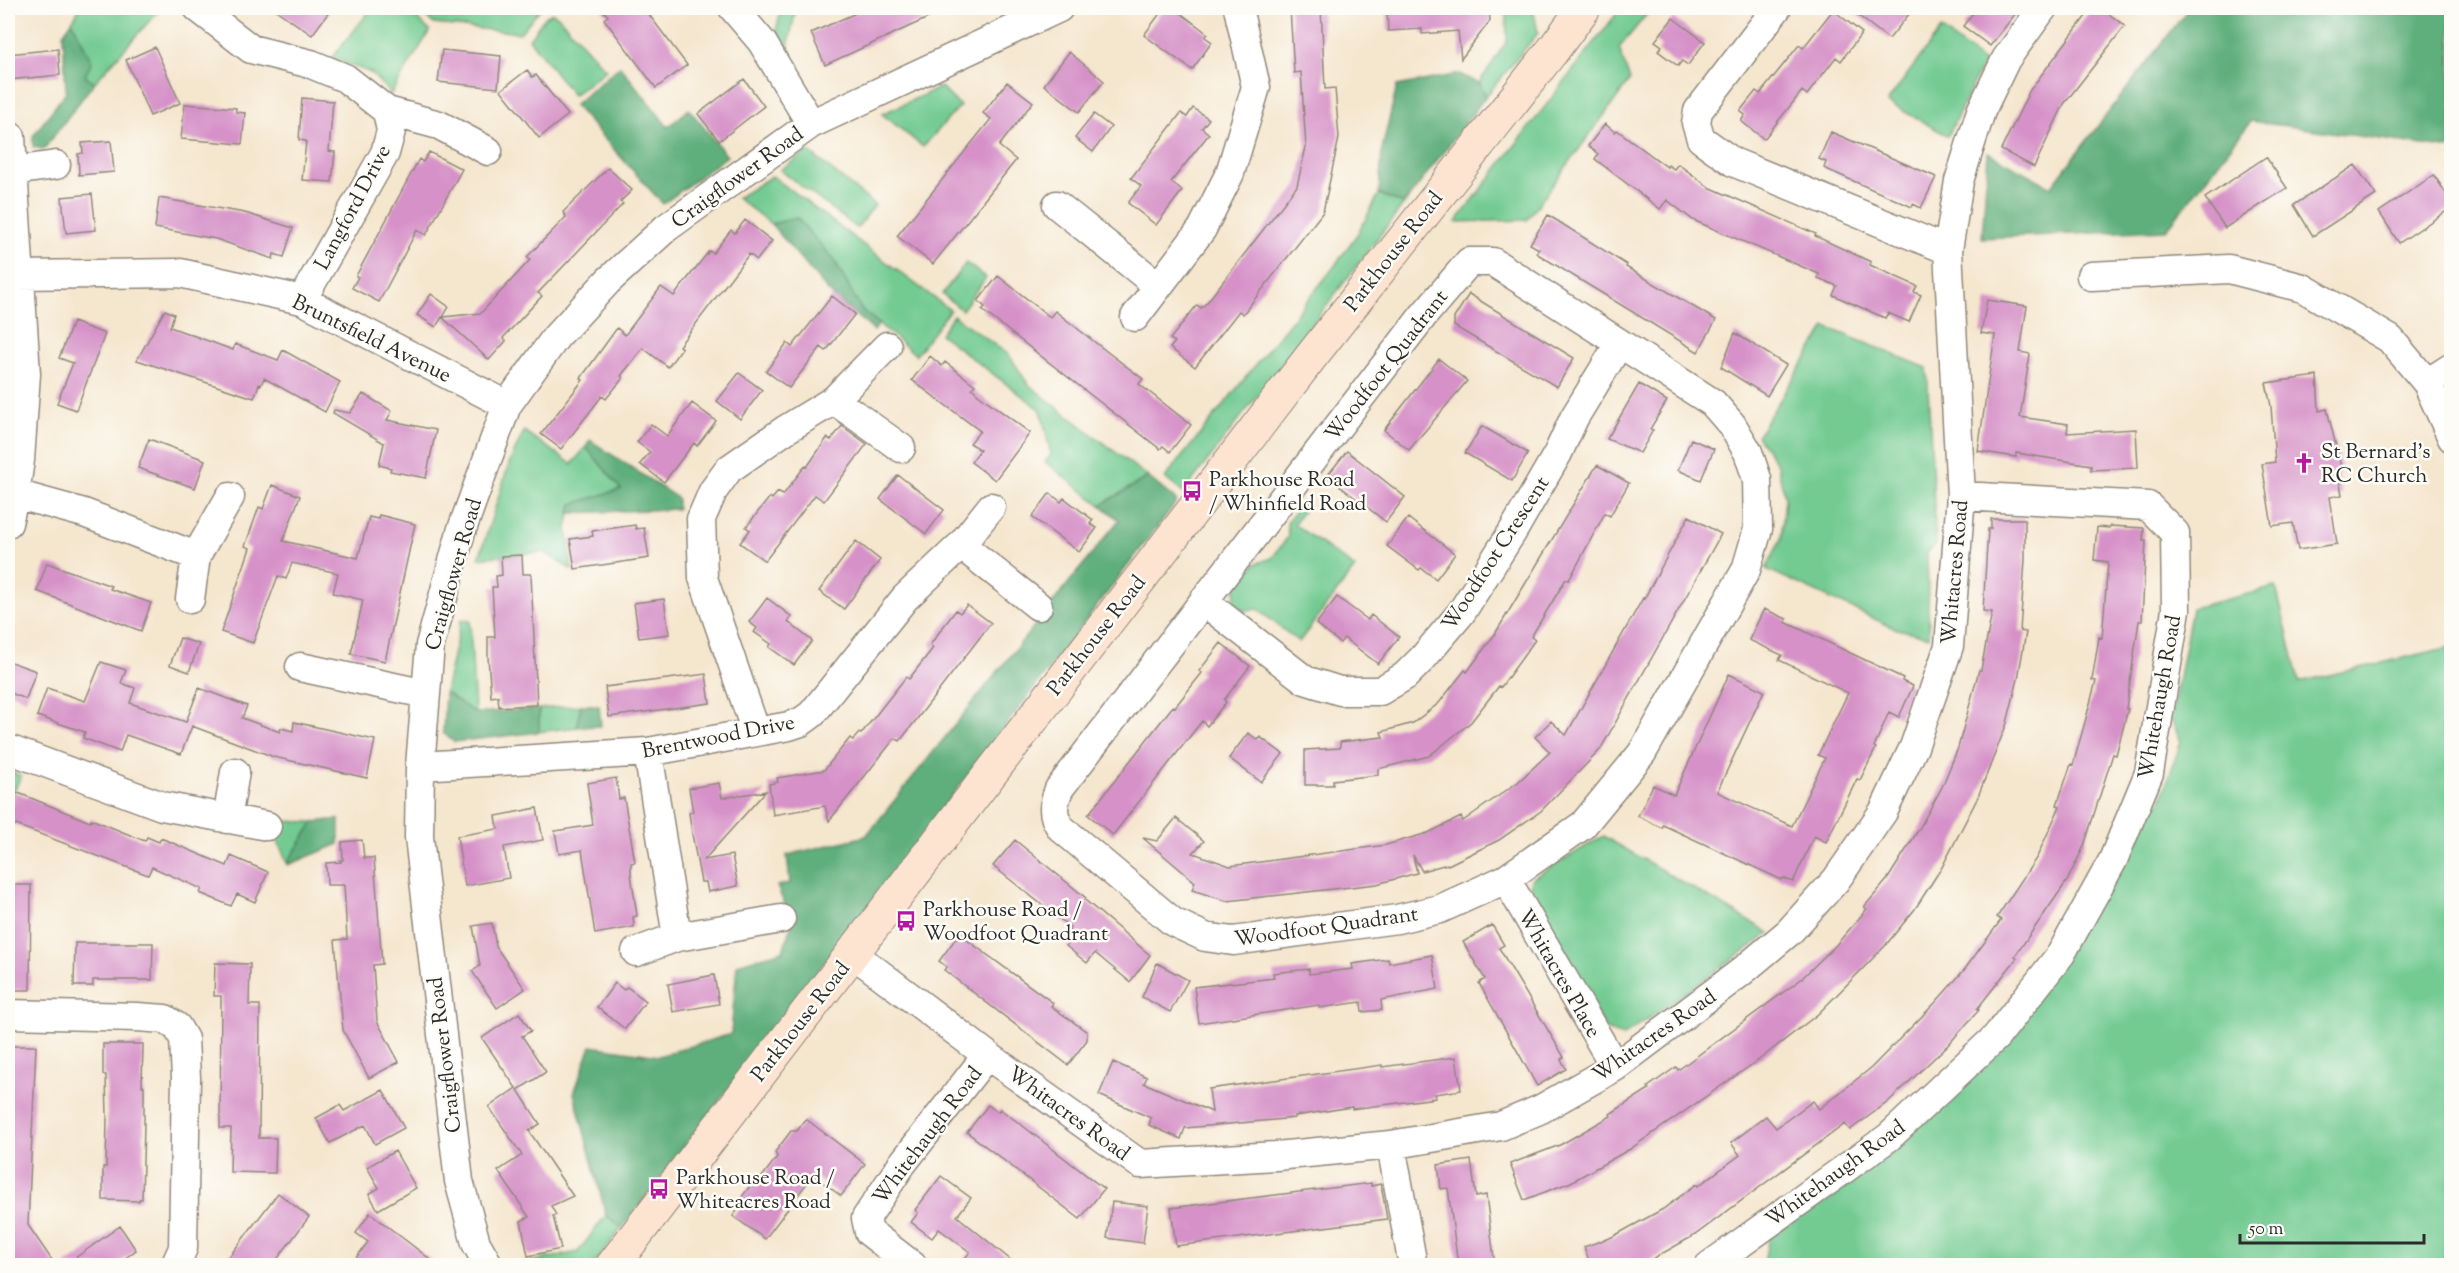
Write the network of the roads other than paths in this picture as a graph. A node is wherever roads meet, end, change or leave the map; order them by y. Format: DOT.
graph roads {
  1 [pos="198,8"];
  2 [pos="733,8"];
  3 [pos="1059,8"];
  4 [pos="1238,8"];
  5 [pos="1583,8"];
  6 [pos="1777,8"];
  7 [pos="2043,8"];
  8 [pos="387,111"];
  9 [pos="811,124"];
  10 [pos="11,137"];
  11 [pos="488,151"];
  12 [pos="56,165"];
  13 [pos="13,171"];
  14 [pos="1057,204"];
  15 [pos="1948,250"];
  16 [pos="18,275"];
  17 [pos="2091,276"];
  18 [pos="1157,285"];
  19 [pos="302,300"];
  20 [pos="1135,317"];
  21 [pos="1619,344"];
  22 [pos="887,346"];
  23 [pos="2451,367"];
  24 [pos="2427,384"];
  25 [pos="834,400"];
  26 [pos="507,405"];
  27 [pos="2451,438"];
  28 [pos="901,448"];
  29 [pos="15,494"];
  30 [pos="1961,496"];
  31 [pos="230,497"];
  32 [pos="991,507"];
  33 [pos="8,523"];
  34 [pos="962,545"];
  35 [pos="196,556"];
  36 [pos="190,598"];
  37 [pos="1203,601"];
  38 [pos="1038,606"];
  39 [pos="300,667"];
  40 [pos="426,694"];
  41 [pos="756,732"];
  42 [pos="8,749"];
  43 [pos="648,752"];
  44 [pos="420,766"];
  45 [pos="235,772"];
  46 [pos="227,819"];
  47 [pos="267,826"];
  48 [pos="1506,879"];
  49 [pos="781,919"];
  50 [pos="677,937"];
  51 [pos="636,952"];
  52 [pos="852,953"];
  53 [pos="8,1014"];
  54 [pos="987,1055"];
  55 [pos="1615,1067"];
  56 [pos="1391,1145"];
  57 [pos="175,1266"];
  58 [pos="489,1266"];
  59 [pos="612,1266"];
  60 [pos="914,1266"];
  61 [pos="1413,1266"];
  62 [pos="1709,1266"];
  1 -- 8 [label="street"];
  2 -- 9 [label="street, Craigflower Road"];
  3 -- 9 [label="street, Craigflower Road"];
  4 -- 18 [label="street"];
  5 -- 52 [label="main road, Parkhouse Road"];
  6 -- 15 [label="street"];
  7 -- 15 [label="street, Whitacres Road"];
  8 -- 11 [label="street"];
  8 -- 19 [label="street, Langford Drive"];
  9 -- 26 [label="street, Craigflower Road"];
  10 -- 13 [label="street"];
  12 -- 13 [label="street"];
  13 -- 16 [label="street"];
  14 -- 18 [label="street"];
  15 -- 30 [label="street, Whitacres Road"];
  16 -- 19 [label="street, Bruntsfield Avenue"];
  16 -- 29 [label="street"];
  17 -- 24 [label="street"];
  18 -- 20 [label="street"];
  19 -- 26 [label="street, Bruntsfield Avenue"];
  21 -- 37 [label="street, Woodfoot Quadrant"];
  21 -- 37 [label="street, Woodfoot Crescent"];
  21 -- 48 [label="street, Woodfoot Quadrant"];
  22 -- 25 [label="street"];
  23 -- 24 [label="street"];
  24 -- 27 [label="street"];
  25 -- 28 [label="street"];
  25 -- 41 [label="street"];
  26 -- 40 [label="street, Craigflower Road"];
  29 -- 33 [label="street"];
  29 -- 35 [label="street"];
  30 -- 55 [label="street, Whitacres Road"];
  30 -- 62 [label="street, Whitehaugh Road"];
  31 -- 35 [label="street"];
  32 -- 34 [label="street, Brentwood Drive"];
  34 -- 38 [label="street"];
  34 -- 41 [label="street, Brentwood Drive"];
  35 -- 36 [label="street"];
  37 -- 48 [label="street, Woodfoot Quadrant"];
  39 -- 40 [label="street"];
  40 -- 44 [label="street, Craigflower Road"];
  41 -- 43 [label="street, Brentwood Drive"];
  42 -- 46 [label="street"];
  43 -- 44 [label="street, Brentwood Drive"];
  43 -- 50 [label="street"];
  44 -- 58 [label="street, Craigflower Road"];
  45 -- 46 [label="street"];
  46 -- 47 [label="street"];
  48 -- 55 [label="street, Whitacres Place"];
  49 -- 50 [label="street"];
  50 -- 51 [label="street"];
  52 -- 54 [label="street, Whitacres Road"];
  52 -- 59 [label="main road, Parkhouse Road"];
  53 -- 57 [label="street"];
  54 -- 56 [label="street, Whitacres Road"];
  54 -- 60 [label="street, Whitehaugh Road"];
  55 -- 56 [label="street, Whitacres Road"];
  56 -- 61 [label="street"];
}
